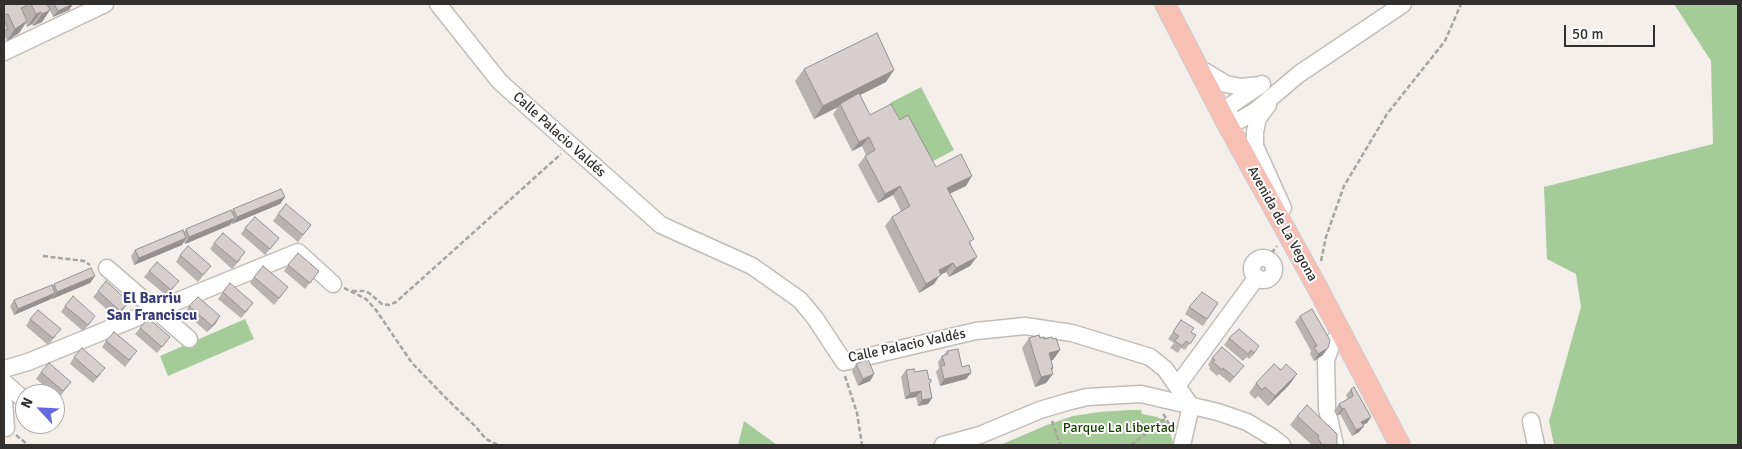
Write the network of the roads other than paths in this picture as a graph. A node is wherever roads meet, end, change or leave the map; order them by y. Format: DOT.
graph roads {
  1 [pos="105,4"];
  2 [pos="438,4"];
  3 [pos="1164,4"];
  4 [pos="1403,4"];
  5 [pos="4,52"];
  6 [pos="1199,68"];
  7 [pos="1298,74"];
  8 [pos="1262,84"];
  9 [pos="1276,94"];
  10 [pos="1225,120"];
  11 [pos="1286,230"];
  12 [pos="107,268"];
  13 [pos="1257,277"];
  14 [pos="333,284"];
  15 [pos="156,311"];
  16 [pos="1340,334"];
  17 [pos="189,339"];
  18 [pos="4,369"];
  19 [pos="4,382"];
  20 [pos="1177,386"];
  21 [pos="15,392"];
  22 [pos="1191,406"];
  23 [pos="1531,421"];
  24 [pos="943,445"];
  25 [pos="1182,445"];
  26 [pos="1282,445"];
  27 [pos="1335,445"];
  28 [pos="1400,445"];
  29 [pos="1536,445"];
  1 -- 5 [label="street"];
  2 -- 20 [label="street, Calle Palacio Valdés"];
  3 -- 6 [label="main road, Avenida de La Vegona"];
  4 -- 7 [label="street"];
  6 -- 8 [label="street"];
  6 -- 10 [label="main road, Avenida de La Vegona"];
  7 -- 8 [label="street"];
  7 -- 9 [label="street"];
  8 -- 10 [label="street"];
  9 -- 10 [label="street"];
  9 -- 11 [label="street"];
  10 -- 11 [label="main road, Avenida de La Vegona"];
  11 -- 16 [label="main road, Avenida de La Vegona"];
  12 -- 15 [label="street"];
  13 -- 20 [label="street"];
  14 -- 15 [label="street"];
  15 -- 17 [label="street"];
  15 -- 18 [label="street"];
  16 -- 27 [label="street"];
  16 -- 28 [label="main road, Avenida de La Vegona"];
  19 -- 21 [label="street"];
  20 -- 22 [label="street, Calle Palacio Valdés"];
  22 -- 24 [label="street"];
  22 -- 25 [label="street"];
  22 -- 26 [label="street"];
  23 -- 29 [label="street"];
}
